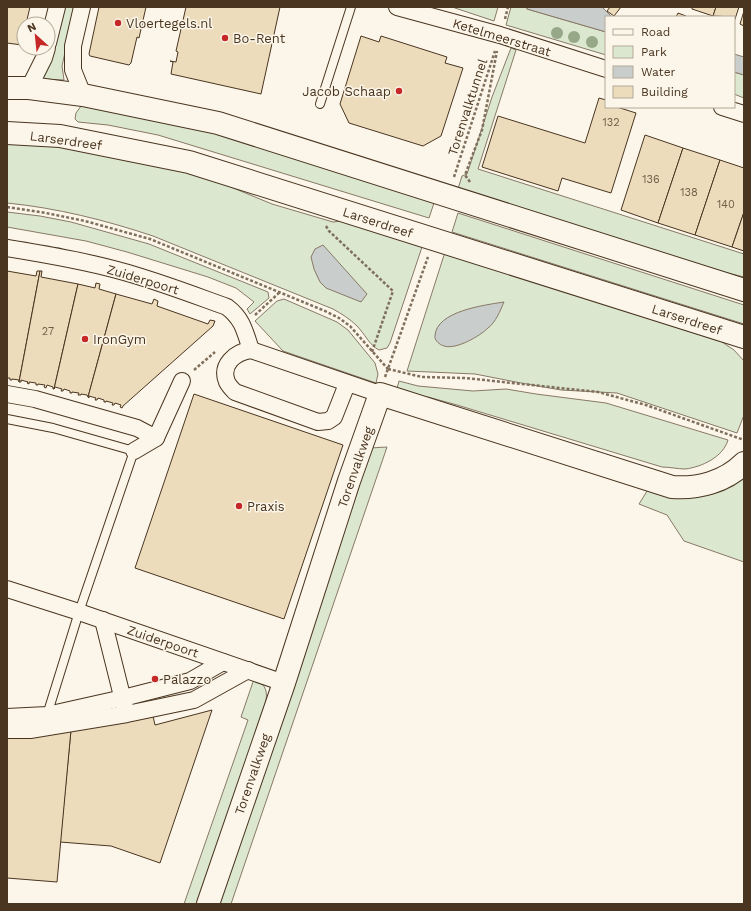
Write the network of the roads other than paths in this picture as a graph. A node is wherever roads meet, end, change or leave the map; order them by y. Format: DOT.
graph roads {
  1 [pos="82,7"];
  2 [pos="351,7"];
  3 [pos="397,7"];
  4 [pos="45,56"];
  5 [pos="605,69"];
  6 [pos="7,88"];
  7 [pos="28,88"];
  8 [pos="83,95"];
  9 [pos="320,104"];
  10 [pos="725,108"];
  11 [pos="744,114"];
  12 [pos="7,133"];
  13 [pos="7,248"];
  14 [pos="744,290"];
  15 [pos="744,337"];
  16 [pos="251,350"];
  17 [pos="182,381"];
  18 [pos="347,384"];
  19 [pos="7,394"];
  20 [pos="380,394"];
  21 [pos="7,419"];
  22 [pos="156,438"];
  23 [pos="134,451"];
  24 [pos="744,463"];
  25 [pos="7,589"];
  26 [pos="79,612"];
  27 [pos="103,620"];
  28 [pos="224,662"];
  29 [pos="248,670"];
  30 [pos="284,682"];
  31 [pos="123,698"];
  32 [pos="47,714"];
  33 [pos="127,714"];
  34 [pos="7,717"];
  35 [pos="7,730"];
  36 [pos="208,904"];
  1 -- 8 [label="street"];
  2 -- 9 [label="lane"];
  3 -- 5 [label="street, Ketelmeerstraat"];
  4 -- 7 [label="street"];
  6 -- 7 [label="main road"];
  7 -- 8 [label="main road"];
  8 -- 14 [label="main road"];
  10 -- 11 [label="street"];
  12 -- 15 [label="main road, Larserdreef"];
  13 -- 16 [label="street, Zuiderpoort"];
  16 -- 18 [label="street"];
  16 -- 18 [label="street"];
  17 -- 22 [label="street"];
  18 -- 20 [label="street"];
  19 -- 22 [label="street"];
  20 -- 24 [label="main road"];
  20 -- 30 [label="main road, Torenvalkweg"];
  21 -- 23 [label="lane"];
  22 -- 23 [label="street"];
  23 -- 26 [label="lane"];
  25 -- 26 [label="street, Zuiderpoort"];
  26 -- 27 [label="street, Zuiderpoort"];
  26 -- 32 [label="lane"];
  27 -- 28 [label="street, Zuiderpoort"];
  27 -- 31 [label="street, Zuiderpoort"];
  28 -- 29 [label="street, Zuiderpoort"];
  28 -- 31 [label="street, Zuiderpoort"];
  29 -- 30 [label="street, Zuiderpoort"];
  29 -- 33 [label="street"];
  30 -- 36 [label="main road, Torenvalkweg"];
  31 -- 32 [label="street, Zuiderpoort"];
  31 -- 33 [label="street, Zuiderpoort"];
  32 -- 34 [label="street, Zuiderpoort"];
  33 -- 35 [label="street"];
}
